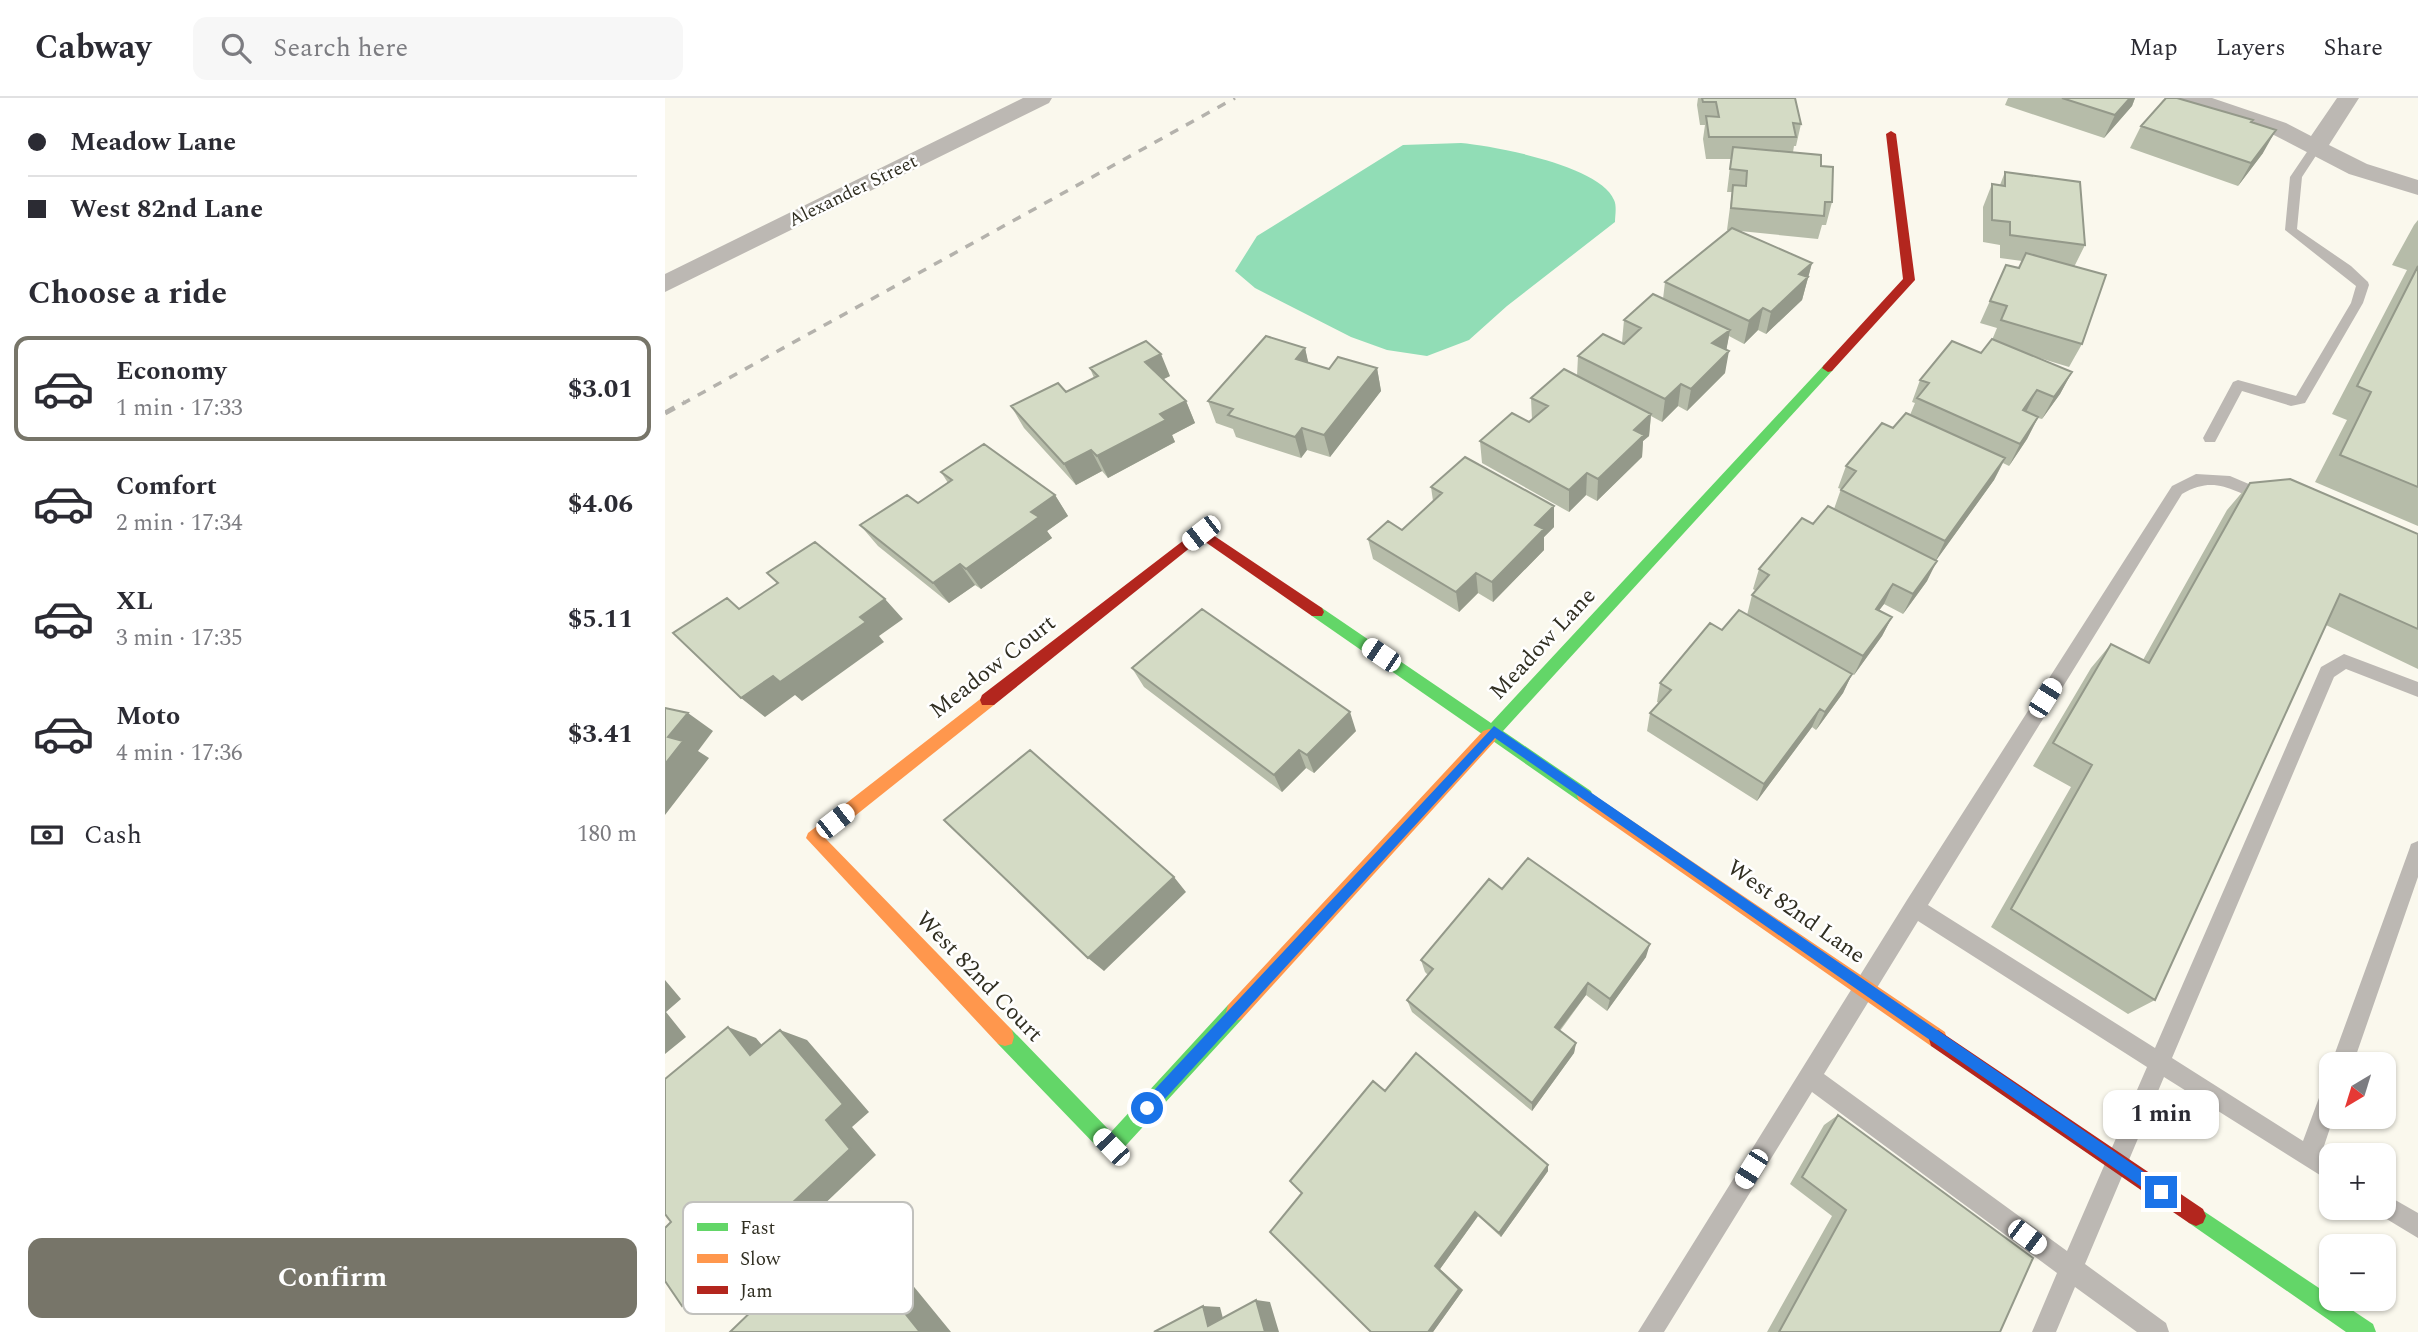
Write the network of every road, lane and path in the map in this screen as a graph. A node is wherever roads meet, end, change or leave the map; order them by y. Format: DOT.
graph roads {
  1 [pos="1041,98"];
  2 [pos="2190,98"];
  3 [pos="2348,98"];
  4 [pos="1891,134"];
  5 [pos="2315,148"];
  6 [pos="2418,188"];
  7 [pos="665,284"];
  8 [pos="2210,438"];
  9 [pos="2280,503"];
  10 [pos="1201,533"];
  11 [pos="2418,690"];
  12 [pos="1494,731"];
  13 [pos="814,838"];
  14 [pos="2418,850"];
  15 [pos="1914,907"];
  16 [pos="1864,987"];
  17 [pos="2346,1052"];
  18 [pos="2159,1061"];
  19 [pos="1809,1076"];
  20 [pos="2319,1129"];
  21 [pos="1111,1147"];
  22 [pos="2309,1157"];
  23 [pos="2116,1161"];
  24 [pos="2319,1163"];
  25 [pos="2396,1212"];
  26 [pos="2418,1226"];
  27 [pos="2070,1269"];
  28 [pos="1650,1332"];
  29 [pos="2043,1332"];
  30 [pos="2157,1332"];
  31 [pos="2365,1332"];
  1 -- 7 [label="street, Alexander Street"];
  2 -- 5 [label="street"];
  3 -- 5 [label="street"];
  4 -- 12 [label="street, Meadow Lane"];
  5 -- 6 [label="street"];
  5 -- 8 [label="lane"];
  9 -- 15 [label="lane"];
  10 -- 12 [label="street, West 82nd Lane"];
  10 -- 13 [label="street, Meadow Court"];
  11 -- 18 [label="lane"];
  12 -- 16 [label="street, West 82nd Lane"];
  12 -- 21 [label="street, Meadow Lane"];
  13 -- 21 [label="street, West 82nd Court"];
  14 -- 17 [label="lane"];
  15 -- 16 [label="lane"];
  15 -- 18 [label="lane"];
  16 -- 19 [label="lane"];
  16 -- 23 [label="street, West 82nd Lane"];
  18 -- 22 [label="lane"];
  18 -- 23 [label="lane"];
  19 -- 27 [label="lane"];
  19 -- 28 [label="lane"];
  20 -- 22 [label="lane"];
  22 -- 24 [label="lane"];
  23 -- 27 [label="lane"];
  23 -- 31 [label="street, West 82nd Lane"];
  25 -- 26 [label="lane"];
  27 -- 29 [label="lane"];
  27 -- 30 [label="lane"];
}
